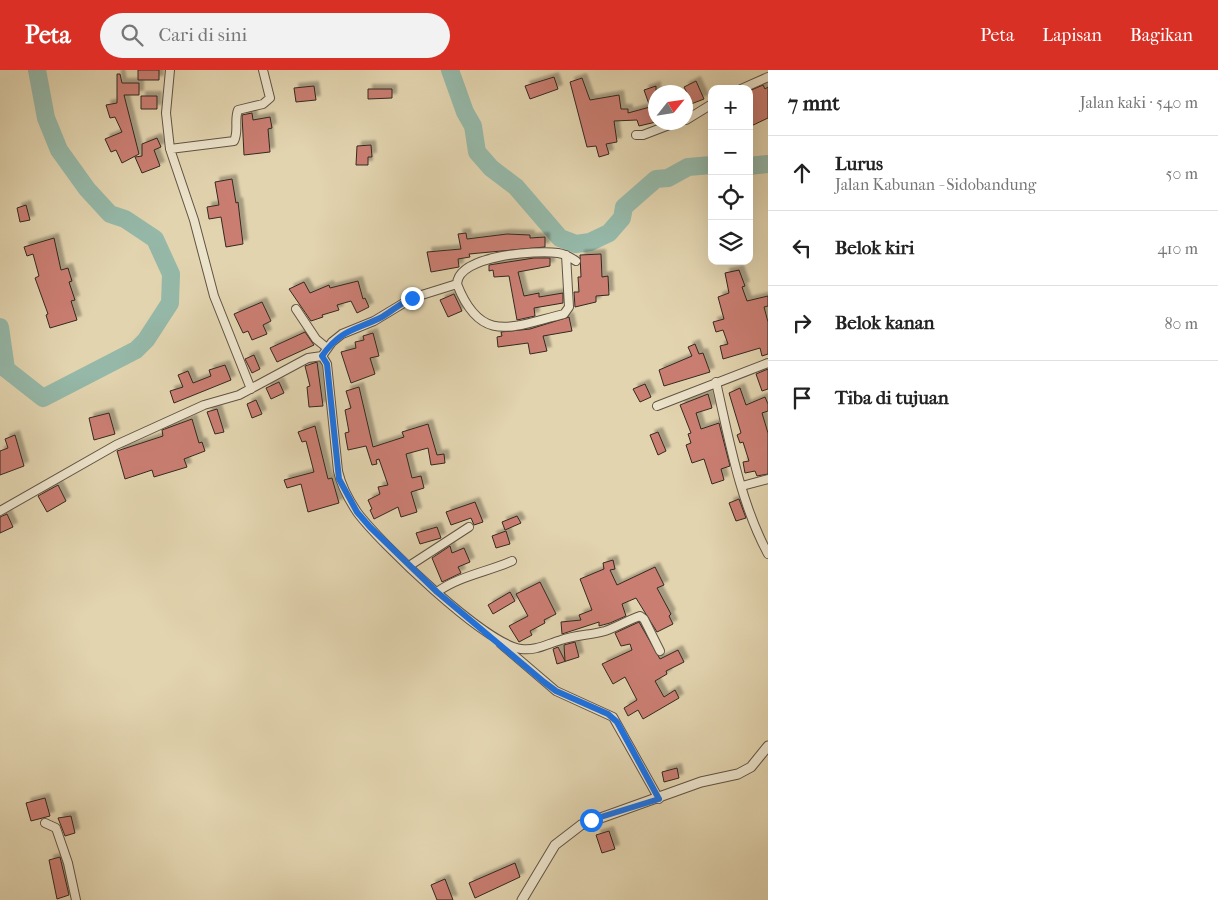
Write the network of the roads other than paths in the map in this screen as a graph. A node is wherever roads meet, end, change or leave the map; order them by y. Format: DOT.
graph roads {
  1 [pos="170,70"];
  2 [pos="264,70"];
  3 [pos="768,77"];
  4 [pos="750,85"];
  5 [pos="708,106"];
  6 [pos="693,116"];
  7 [pos="656,130"];
  8 [pos="636,135"];
  9 [pos="170,149"];
  10 [pos="566,255"];
  11 [pos="576,261"];
  12 [pos="457,284"];
  13 [pos="296,309"];
  14 [pos="327,348"];
  15 [pos="322,356"];
  16 [pos="768,363"];
  17 [pos="716,382"];
  18 [pos="251,389"];
  19 [pos="657,406"];
  20 [pos="768,479"];
  21 [pos="742,486"];
  22 [pos="0,511"];
  23 [pos="469,527"];
  24 [pos="768,554"];
  25 [pos="512,561"];
  26 [pos="409,566"];
  27 [pos="437,592"];
  28 [pos="495,640"];
  29 [pos="660,651"];
  30 [pos="768,746"];
  31 [pos="659,799"];
  32 [pos="45,823"];
  33 [pos="76,900"];
  34 [pos="522,900"];
  1 -- 9 [label="street"];
  2 -- 9 [label="street"];
  3 -- 4 [label="street"];
  5 -- 6 [label="street"];
  7 -- 8 [label="street"];
  9 -- 18 [label="street"];
  10 -- 11 [label="street"];
  10 -- 12 [label="street"];
  10 -- 12 [label="street"];
  12 -- 14 [label="street"];
  13 -- 14 [label="street"];
  14 -- 15 [label="street"];
  15 -- 18 [label="street"];
  15 -- 26 [label="street"];
  16 -- 17 [label="street"];
  17 -- 19 [label="street"];
  17 -- 21 [label="street"];
  18 -- 22 [label="street"];
  20 -- 21 [label="street"];
  21 -- 24 [label="street"];
  23 -- 26 [label="street"];
  25 -- 27 [label="street"];
  26 -- 27 [label="street"];
  27 -- 28 [label="street"];
  28 -- 29 [label="street"];
  28 -- 31 [label="street"];
  30 -- 31 [label="street"];
  31 -- 34 [label="street"];
  32 -- 33 [label="street"];
}
